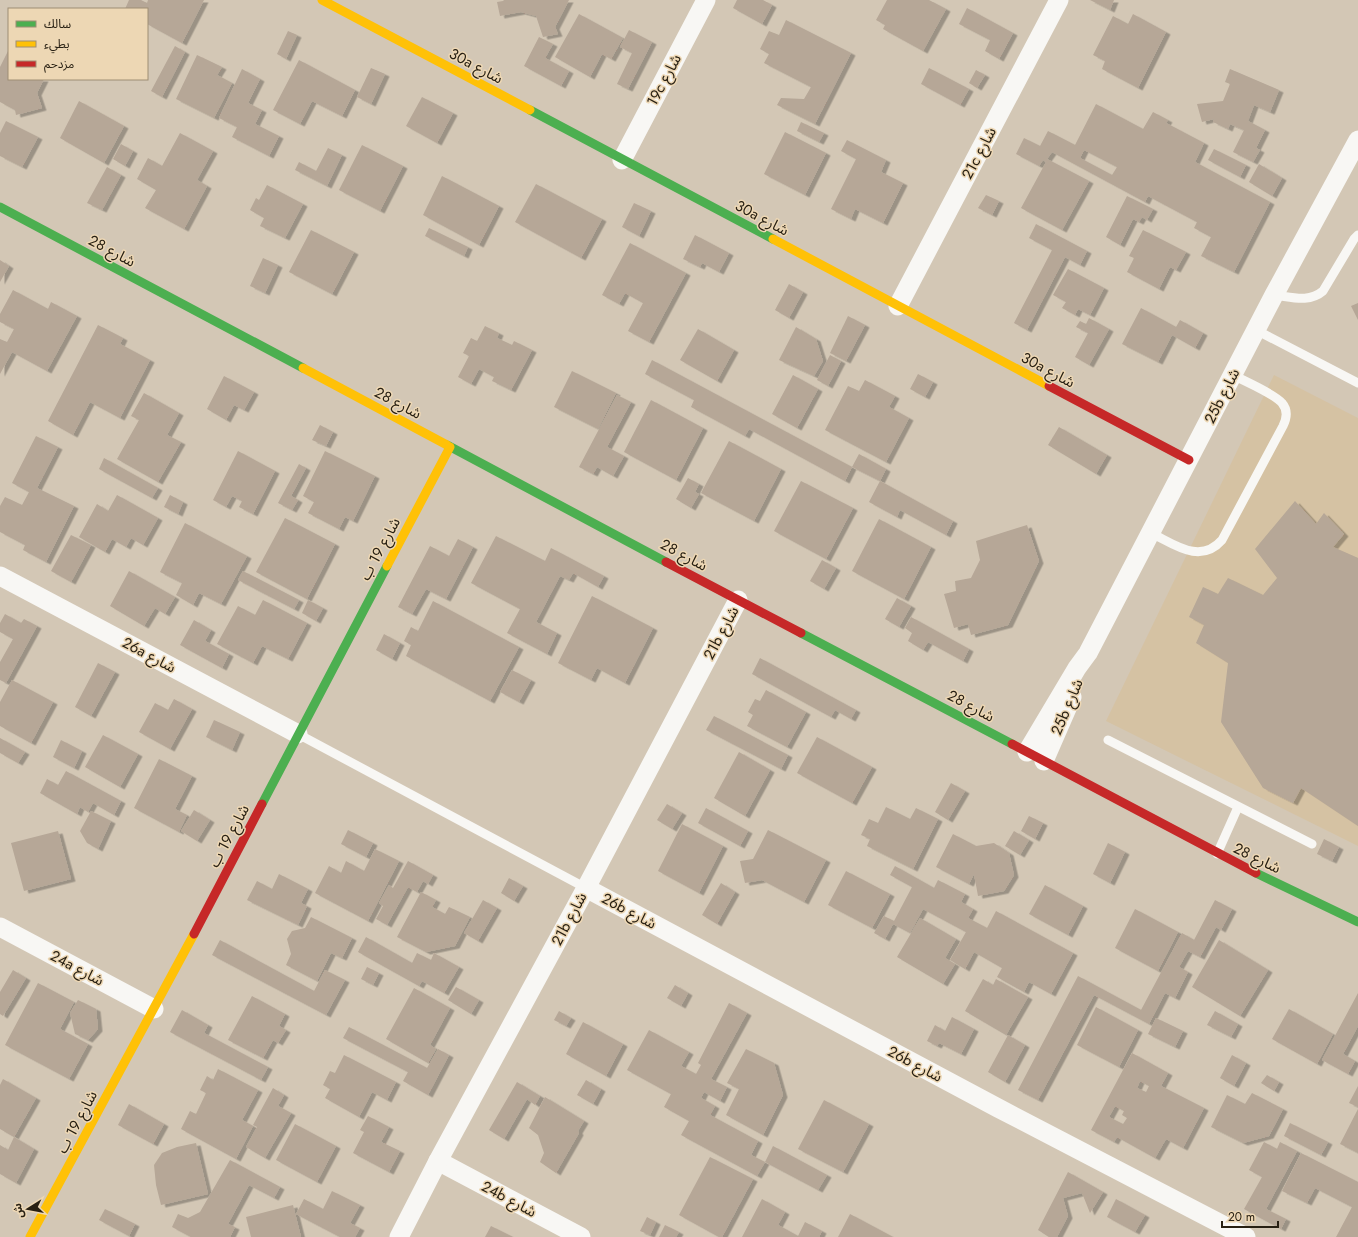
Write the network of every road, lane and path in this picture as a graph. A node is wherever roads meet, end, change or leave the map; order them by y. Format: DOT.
graph roads {
  1 [pos="322,0"];
  2 [pos="706,0"];
  3 [pos="1059,0"];
  4 [pos="1358,140"];
  5 [pos="622,160"];
  6 [pos="1353,161"];
  7 [pos="0,207"];
  8 [pos="1358,235"];
  9 [pos="1274,295"];
  10 [pos="898,306"];
  11 [pos="1256,330"];
  12 [pos="1233,375"];
  13 [pos="1358,383"];
  14 [pos="450,447"];
  15 [pos="1189,460"];
  16 [pos="1150,533"];
  17 [pos="0,576"];
  18 [pos="738,600"];
  19 [pos="1088,653"];
  20 [pos="298,734"];
  21 [pos="1108,740"];
  22 [pos="1027,752"];
  23 [pos="1044,760"];
  24 [pos="1238,807"];
  25 [pos="1312,844"];
  26 [pos="1217,854"];
  27 [pos="586,888"];
  28 [pos="1358,922"];
  29 [pos="0,927"];
  30 [pos="154,1009"];
  31 [pos="438,1161"];
  32 [pos="30,1237"];
  33 [pos="399,1237"];
  34 [pos="581,1237"];
  35 [pos="1246,1237"];
  1 -- 5 [label="street, 30a شارع"];
  2 -- 5 [label="street, 19c شارع"];
  3 -- 10 [label="street, 21c شارع"];
  4 -- 6 [label="street, 25b شارع"];
  5 -- 10 [label="street, 30a شارع"];
  6 -- 9 [label="street, 25b شارع"];
  7 -- 14 [label="street, شارع 28"];
  8 -- 9 [label="lane"];
  9 -- 11 [label="street, 25b شارع"];
  10 -- 15 [label="street, 30a شارع"];
  11 -- 12 [label="street, 25b شارع"];
  11 -- 13 [label="lane"];
  12 -- 15 [label="street, 25b شارع"];
  12 -- 16 [label="lane"];
  14 -- 18 [label="street, شارع 28"];
  14 -- 20 [label="street, شارع 19 ب"];
  15 -- 16 [label="street, 25b شارع"];
  16 -- 19 [label="street, 25b شارع"];
  17 -- 20 [label="street, 26a شارع"];
  18 -- 22 [label="street, شارع 28"];
  18 -- 27 [label="street, 21b شارع"];
  19 -- 22 [label="street, 25b شارع"];
  19 -- 23 [label="street, 25b شارع"];
  20 -- 27 [label="lane"];
  20 -- 30 [label="street, شارع 19 ب"];
  21 -- 24 [label="lane"];
  22 -- 23 [label="street, شارع 28"];
  23 -- 26 [label="street, شارع 28"];
  24 -- 25 [label="lane"];
  24 -- 26 [label="lane"];
  26 -- 28 [label="street, شارع 28"];
  27 -- 31 [label="street, 21b شارع"];
  27 -- 35 [label="street, 26b شارع"];
  29 -- 30 [label="street, 24a شارع"];
  30 -- 32 [label="street, شارع 19 ب"];
  31 -- 33 [label="street, 21b شارع"];
  31 -- 34 [label="street, 24b شارع"];
}
